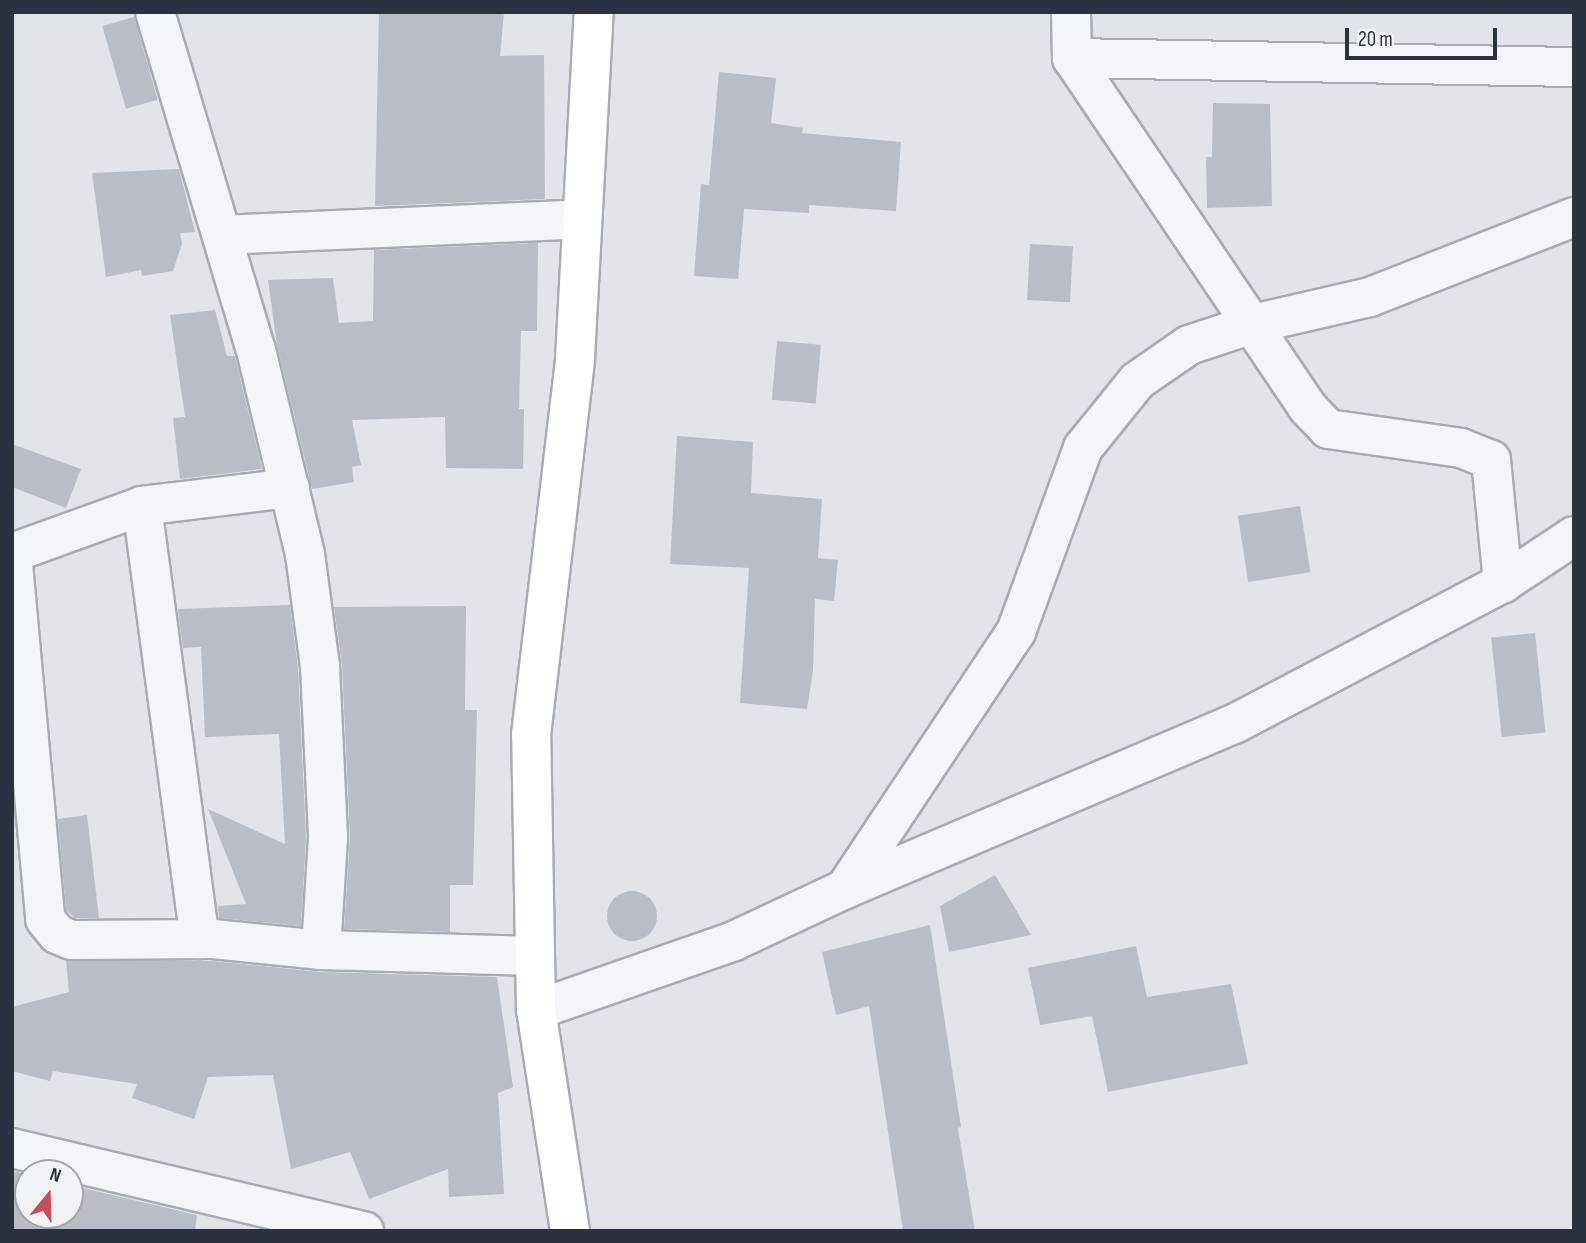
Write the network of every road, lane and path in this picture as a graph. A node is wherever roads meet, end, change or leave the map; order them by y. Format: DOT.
graph roads {
  1 [pos="155,12"];
  2 [pos="594,12"];
  3 [pos="1071,12"];
  4 [pos="1072,58"];
  5 [pos="1574,68"];
  6 [pos="1574,217"];
  7 [pos="582,219"];
  8 [pos="222,235"];
  9 [pos="1253,324"];
  10 [pos="289,488"];
  11 [pos="142,506"];
  12 [pos="1574,536"];
  13 [pos="1503,583"];
  14 [pos="845,889"];
  15 [pos="200,939"];
  16 [pos="321,950"];
  17 [pos="535,956"];
  18 [pos="536,1010"];
  19 [pos="12,1149"];
  20 [pos="364,1231"];
  21 [pos="570,1231"];
  1 -- 8 [label="street"];
  2 -- 7 [label="street"];
  3 -- 4 [label="street"];
  4 -- 5 [label="street"];
  4 -- 9 [label="street"];
  6 -- 9 [label="street"];
  7 -- 8 [label="street"];
  7 -- 17 [label="street"];
  8 -- 10 [label="street"];
  9 -- 13 [label="street"];
  9 -- 14 [label="street"];
  10 -- 11 [label="street"];
  10 -- 16 [label="street"];
  11 -- 15 [label="street"];
  11 -- 15 [label="street"];
  12 -- 13 [label="street"];
  13 -- 14 [label="street"];
  14 -- 18 [label="street"];
  15 -- 16 [label="street"];
  16 -- 17 [label="street"];
  17 -- 18 [label="street"];
  18 -- 21 [label="street"];
  19 -- 20 [label="street"];
}
